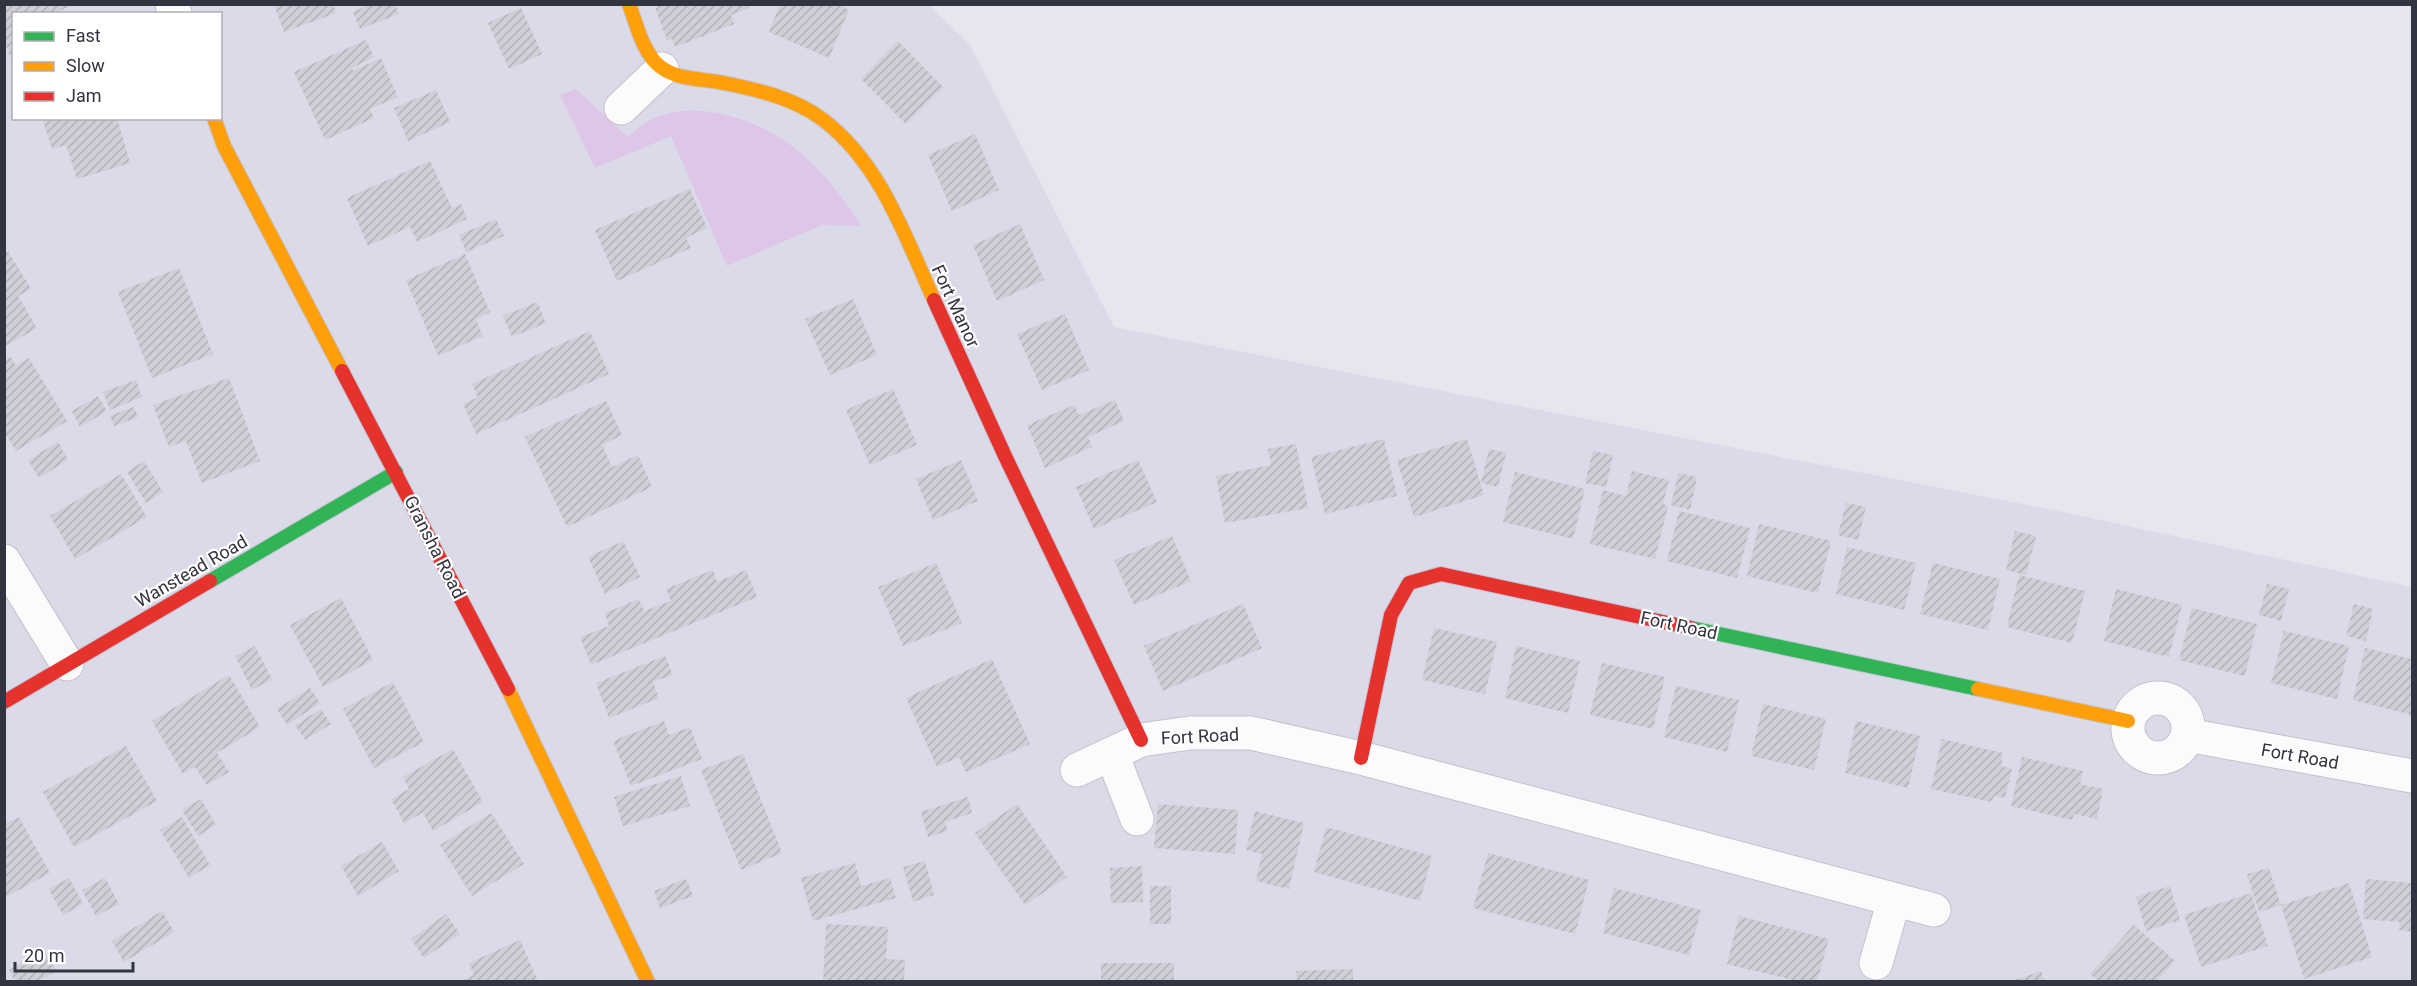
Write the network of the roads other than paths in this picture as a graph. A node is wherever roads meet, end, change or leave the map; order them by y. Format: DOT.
graph roads {
  1 [pos="629,4"];
  2 [pos="662,69"];
  3 [pos="621,108"];
  4 [pos="214,120"];
  5 [pos="396,472"];
  6 [pos="4,561"];
  7 [pos="67,664"];
  8 [pos="4,702"];
  9 [pos="2128,721"];
  10 [pos="1141,740"];
  11 [pos="1112,754"];
  12 [pos="1361,758"];
  13 [pos="1077,770"];
  14 [pos="2412,776"];
  15 [pos="1137,819"];
  16 [pos="1894,900"];
  17 [pos="1934,910"];
  18 [pos="1876,963"];
  19 [pos="648,981"];
  1 -- 2 [label="street"];
  2 -- 3 [label="street"];
  2 -- 10 [label="street, Fort Manor"];
  4 -- 5 [label="street, Gransha Road"];
  5 -- 7 [label="street, Wanstead Road"];
  5 -- 19 [label="street, Gransha Road"];
  6 -- 7 [label="street"];
  7 -- 8 [label="street, Wanstead Road"];
  9 -- 12 [label="street, Fort Road"];
  9 -- 14 [label="street, Fort Road"];
  10 -- 11 [label="street, Fort Road"];
  10 -- 12 [label="street, Fort Road"];
  11 -- 13 [label="street, Fort Road"];
  11 -- 15 [label="street"];
  12 -- 16 [label="street, Fort Road"];
  16 -- 17 [label="street, Fort Road"];
  16 -- 18 [label="street"];
}
